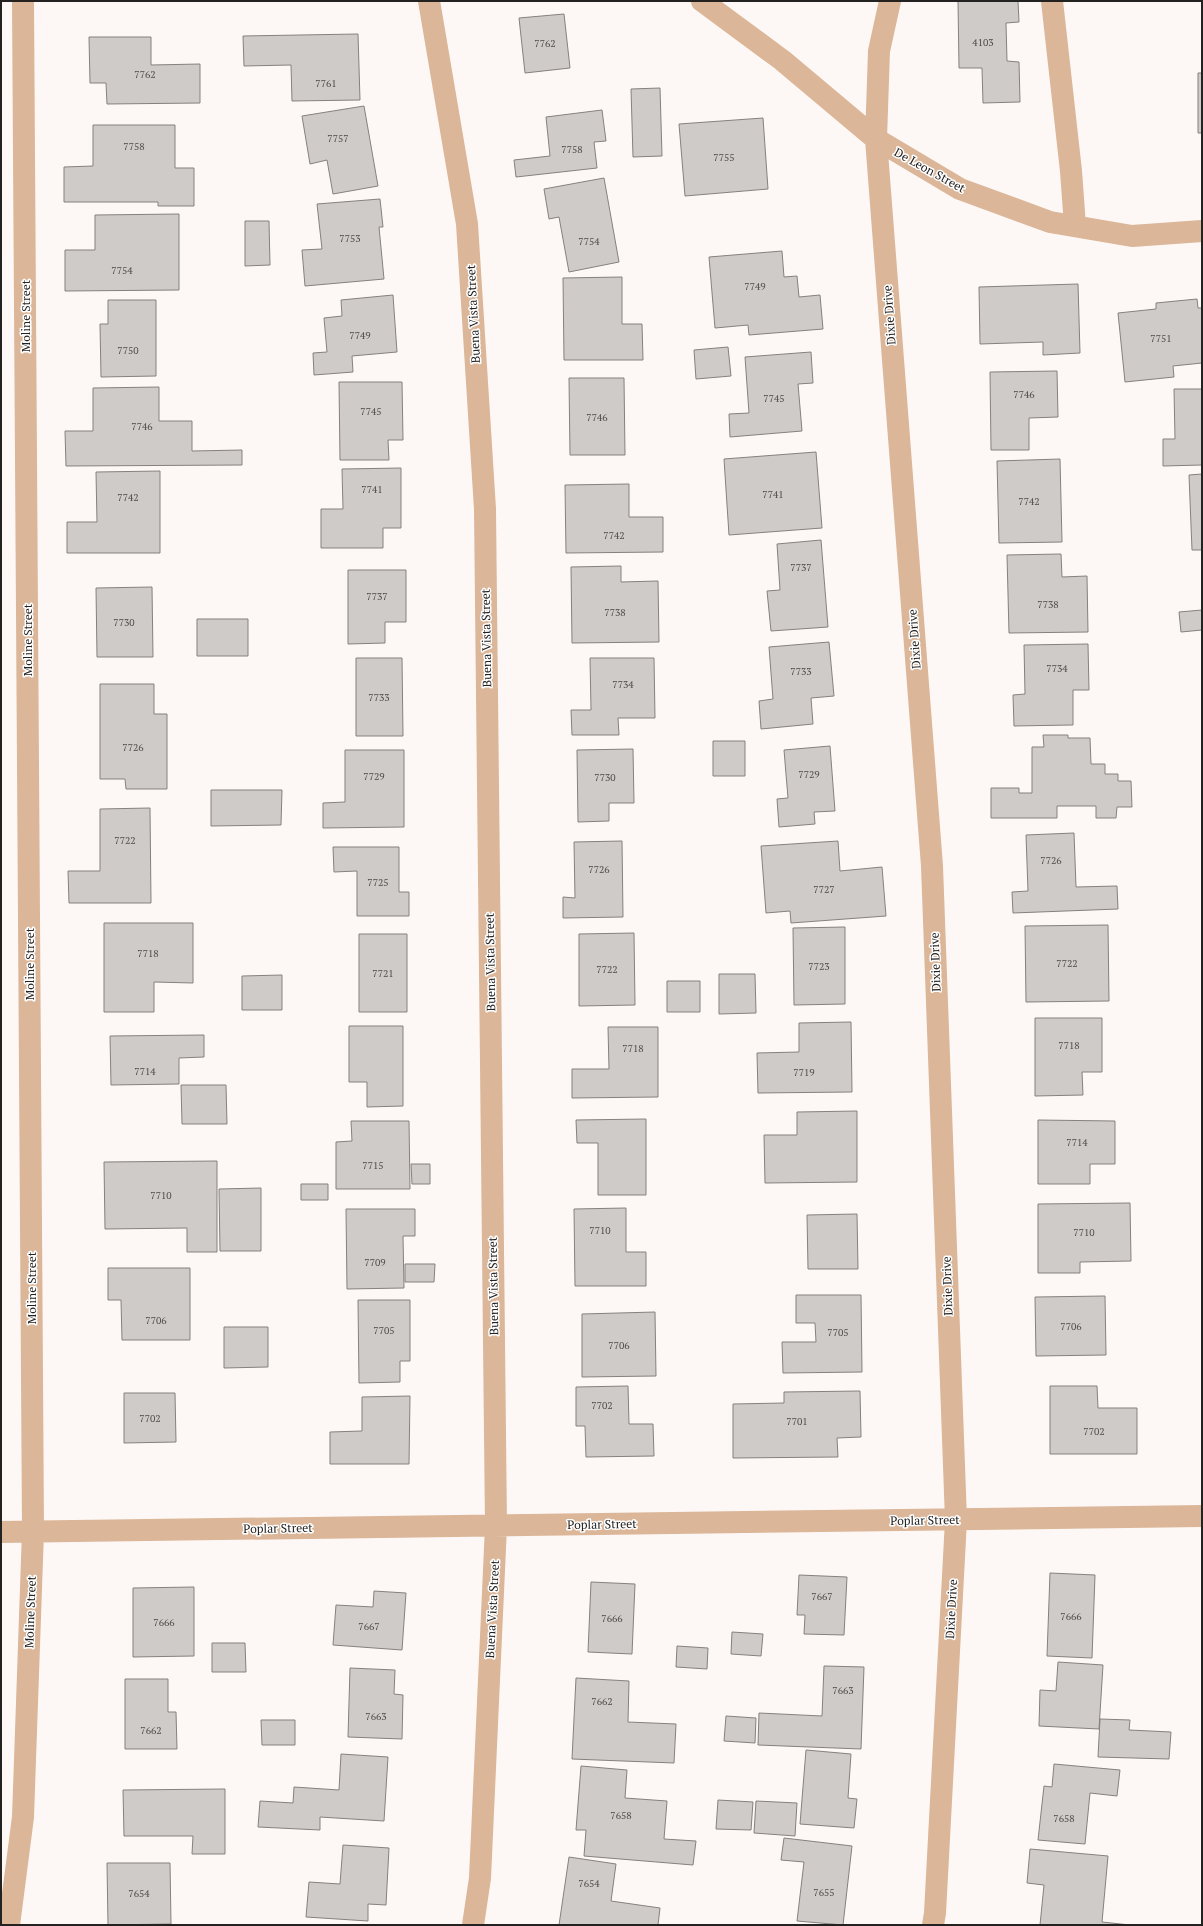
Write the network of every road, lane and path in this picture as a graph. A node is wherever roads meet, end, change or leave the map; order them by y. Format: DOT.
graph roads {
  1 [pos="23,1"];
  2 [pos="429,1"];
  3 [pos="702,1"];
  4 [pos="890,1"];
  5 [pos="1052,1"];
  6 [pos="876,139"];
  7 [pos="1076,226"];
  8 [pos="1202,231"];
  9 [pos="1202,1516"];
  10 [pos="956,1520"];
  11 [pos="496,1526"];
  12 [pos="33,1531"];
  13 [pos="1,1532"];
  14 [pos="9,1925"];
  15 [pos="474,1925"];
  16 [pos="933,1925"];
  1 -- 12 [label="street, Moline Street"];
  2 -- 11 [label="street, Buena Vista Street"];
  3 -- 6 [label="street, De Leon Street"];
  4 -- 6 [label="street, Dixie Drive"];
  5 -- 7 [label="street"];
  6 -- 7 [label="street, De Leon Street"];
  6 -- 10 [label="street, Dixie Drive"];
  7 -- 8 [label="street, De Leon Street"];
  9 -- 10 [label="street, Poplar Street"];
  10 -- 11 [label="street, Poplar Street"];
  10 -- 16 [label="street, Dixie Drive"];
  11 -- 12 [label="street, Poplar Street"];
  11 -- 15 [label="street, Buena Vista Street"];
  12 -- 13 [label="street, Poplar Street"];
  12 -- 14 [label="street, Moline Street"];
}
